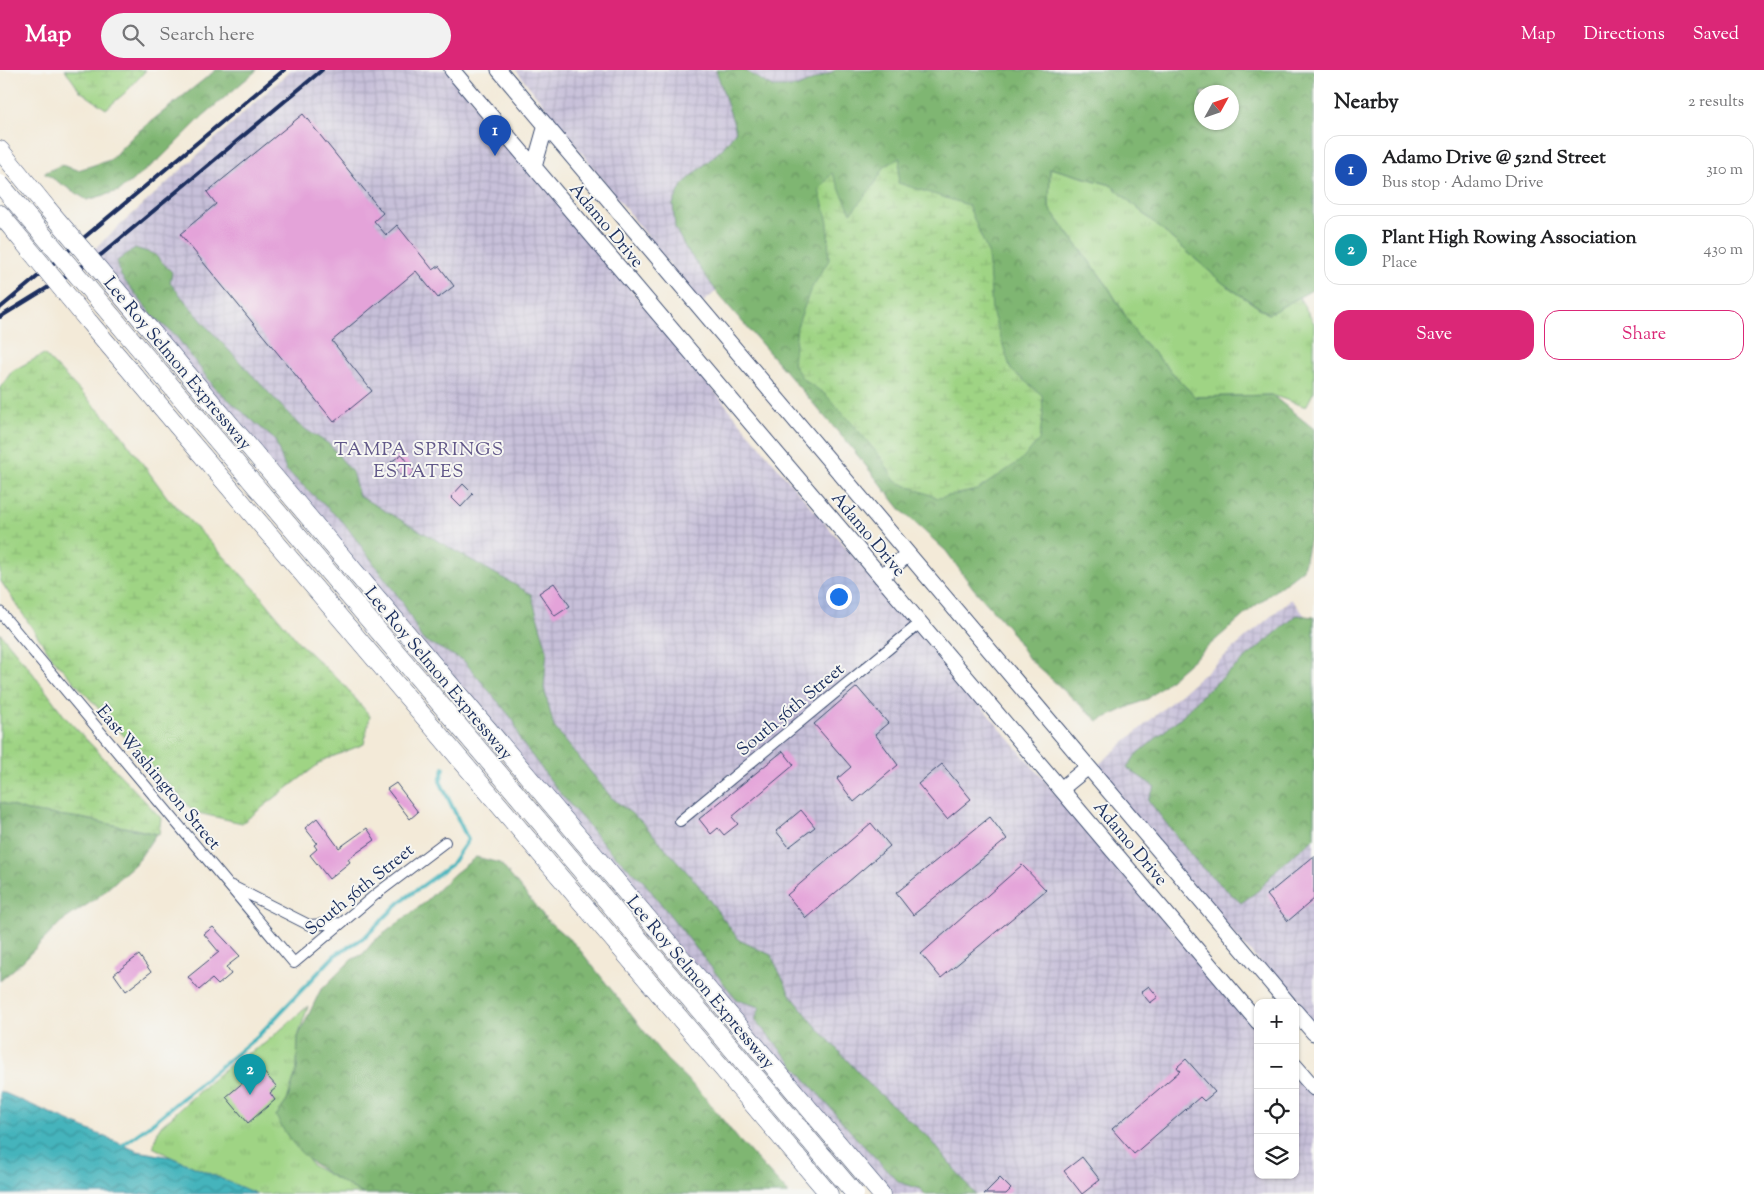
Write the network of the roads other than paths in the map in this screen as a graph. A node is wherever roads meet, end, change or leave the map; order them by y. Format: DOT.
graph roads {
  1 [pos="452,70"];
  2 [pos="499,70"];
  3 [pos="546,125"];
  4 [pos="0,138"];
  5 [pos="4,155"];
  6 [pos="534,167"];
  7 [pos="0,184"];
  8 [pos="0,214"];
  9 [pos="10,232"];
  10 [pos="908,554"];
  11 [pos="881,577"];
  12 [pos="0,612"];
  13 [pos="920,623"];
  14 [pos="1088,767"];
  15 [pos="1061,790"];
  16 [pos="680,821"];
  17 [pos="445,842"];
  18 [pos="226,884"];
  19 [pos="341,923"];
  20 [pos="294,963"];
  21 [pos="1285,999"];
  22 [pos="1299,1016"];
  23 [pos="1254,1017"];
  24 [pos="1314,1033"];
  25 [pos="1299,1071"];
  26 [pos="1314,1088"];
  27 [pos="830,1194"];
  28 [pos="855,1194"];
  29 [pos="881,1194"];
  1 -- 6 [label="main road, Adamo Drive"];
  2 -- 3 [label="main road, Adamo Drive"];
  3 -- 6 [label="main road"];
  3 -- 10 [label="main road, Adamo Drive"];
  4 -- 5 [label="highway, Lee Roy Selmon Expressway"];
  5 -- 29 [label="highway, Lee Roy Selmon Expressway, bridge"];
  6 -- 11 [label="main road, Adamo Drive"];
  7 -- 28 [label="highway, bridge"];
  8 -- 9 [label="highway"];
  9 -- 27 [label="highway, bridge"];
  10 -- 11 [label="main road"];
  10 -- 14 [label="main road, Adamo Drive"];
  11 -- 13 [label="main road, Adamo Drive"];
  12 -- 18 [label="street, East Washington Street"];
  13 -- 15 [label="main road, Adamo Drive"];
  13 -- 16 [label="street, South 56th Street"];
  14 -- 15 [label="main road"];
  14 -- 21 [label="main road, Adamo Drive"];
  15 -- 23 [label="main road, Adamo Drive"];
  17 -- 19 [label="street, South 56th Street"];
  18 -- 19 [label="street"];
  18 -- 20 [label="street, East Washington Street"];
  19 -- 20 [label="street, South 56th Street"];
  22 -- 24 [label="main road"];
  25 -- 26 [label="main road"];
}
